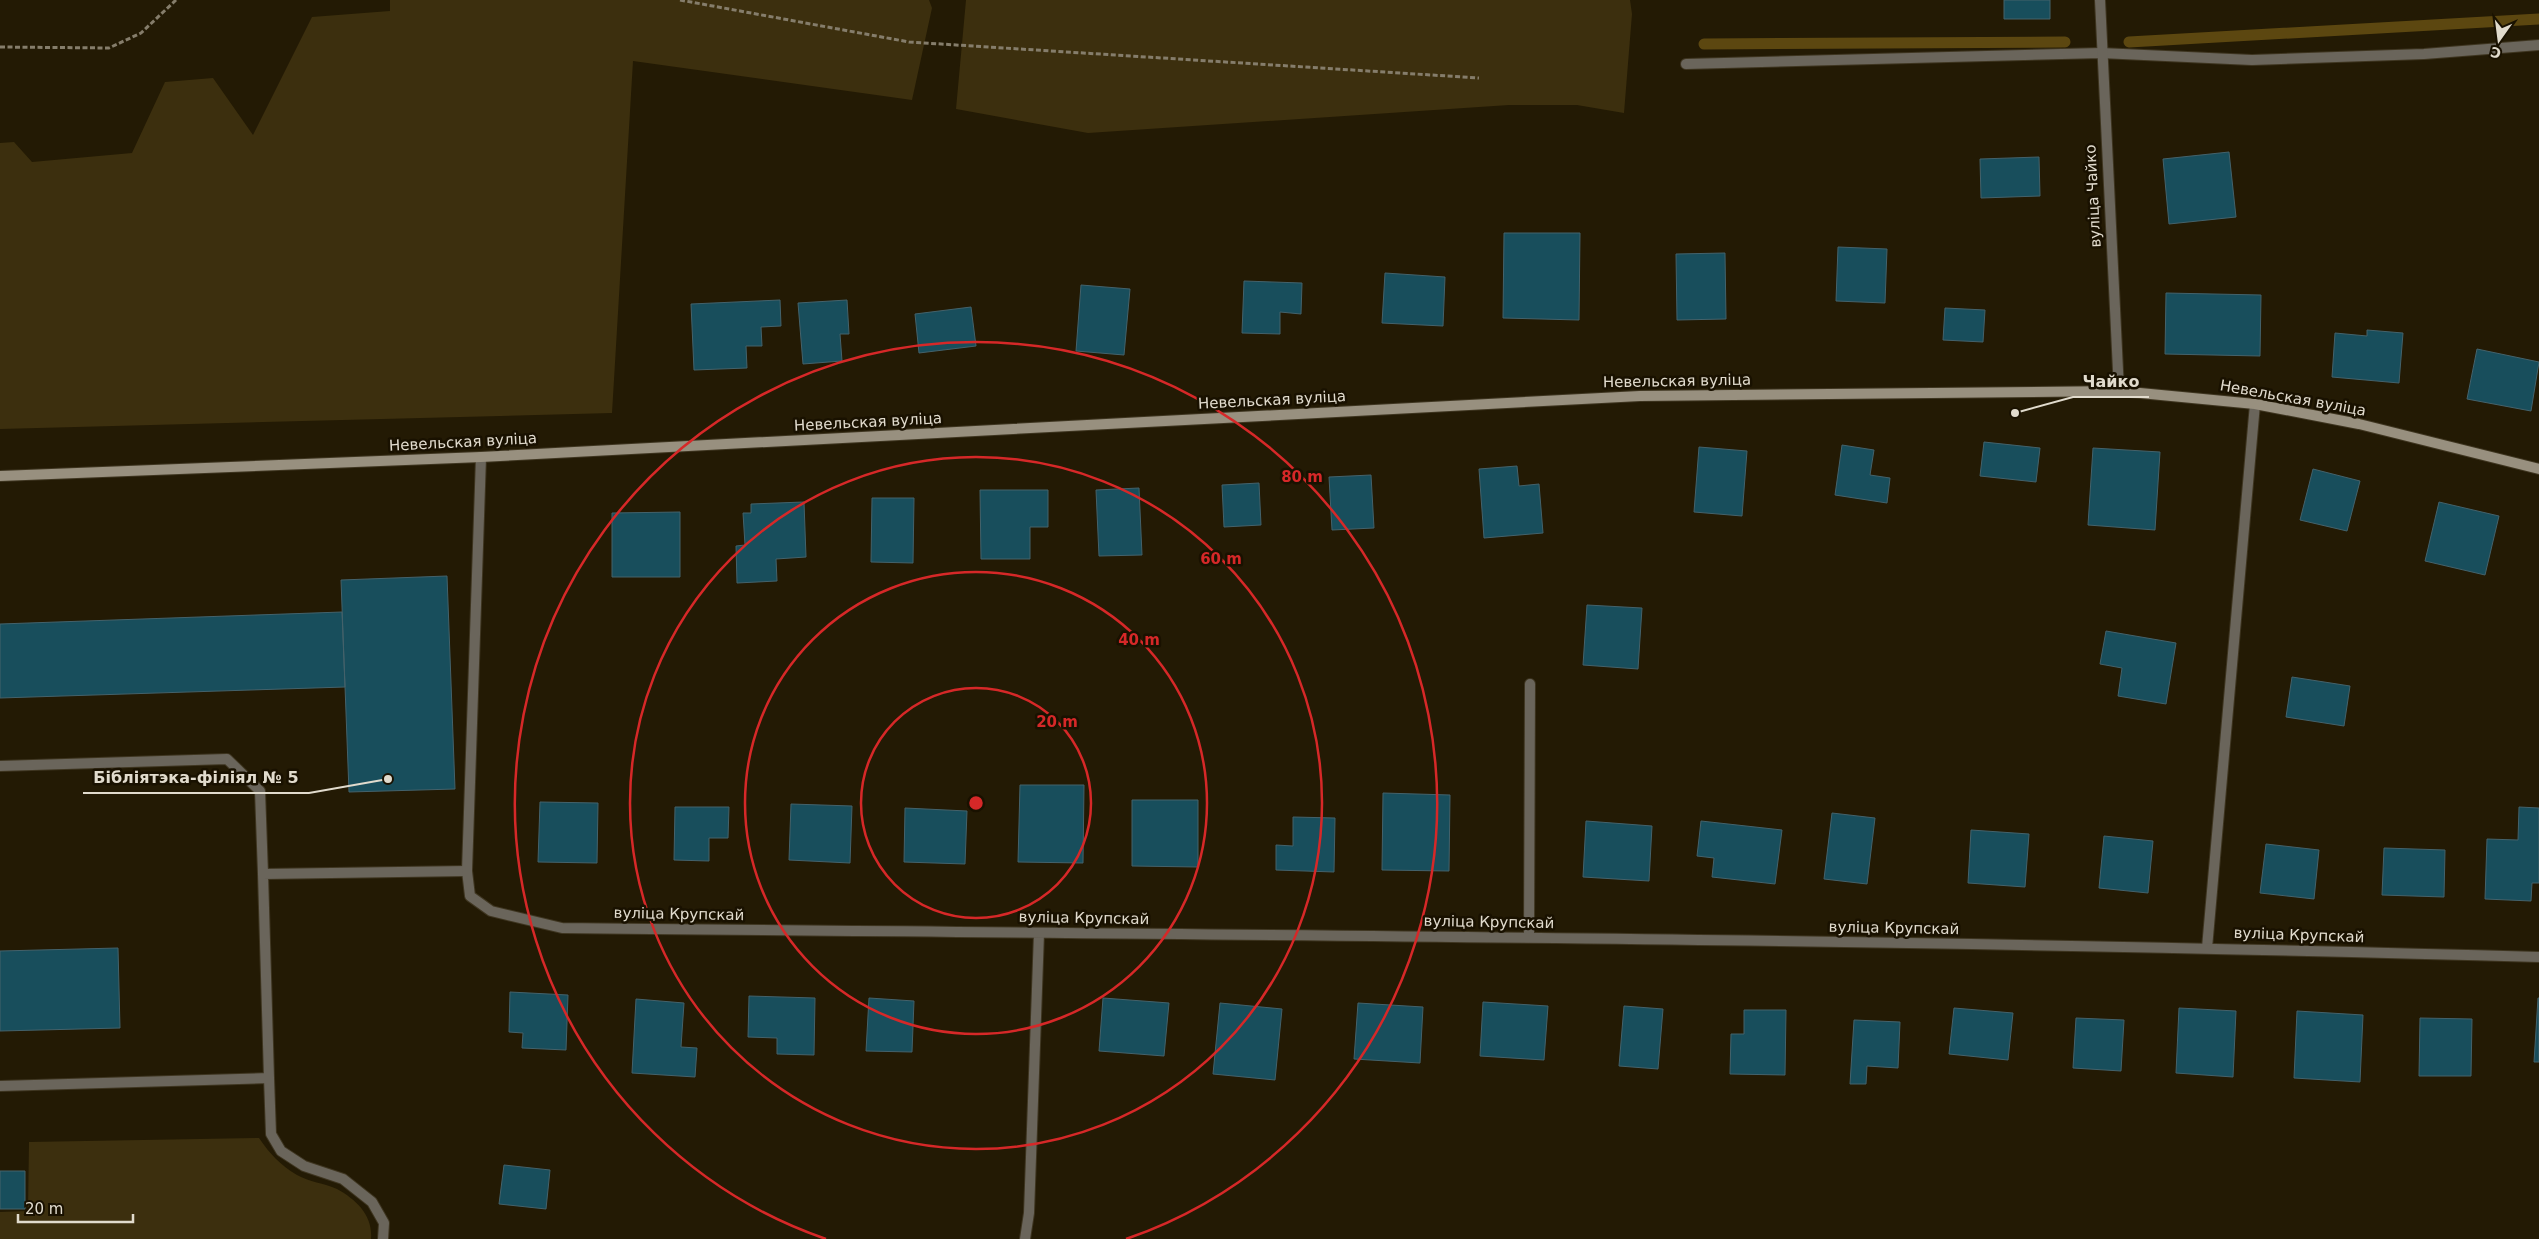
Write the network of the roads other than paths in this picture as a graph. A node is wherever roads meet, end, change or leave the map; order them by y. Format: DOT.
graph roads {
  1 [pos="2100,0"];
  2 [pos="2539,45"];
  3 [pos="2101,53"];
  4 [pos="1686,64"];
  5 [pos="2119,390"];
  6 [pos="2255,404"];
  7 [pos="480,457"];
  8 [pos="2539,469"];
  9 [pos="0,476"];
  10 [pos="1530,684"];
  11 [pos="0,766"];
  12 [pos="467,870"];
  13 [pos="263,874"];
  14 [pos="1039,933"];
  15 [pos="1529,937"];
  16 [pos="2207,948"];
  17 [pos="2539,957"];
  18 [pos="269,1078"];
  19 [pos="0,1086"];
  20 [pos="383,1239"];
  21 [pos="1025,1239"];
  1 -- 3 [label="street, вуліца Чайко"];
  2 -- 3 [label="street"];
  3 -- 4 [label="street"];
  3 -- 5 [label="street, вуліца Чайко"];
  5 -- 6 [label="street, Невельская вуліца"];
  5 -- 7 [label="street, Невельская вуліца"];
  6 -- 8 [label="street, Невельская вуліца"];
  6 -- 16 [label="street"];
  7 -- 9 [label="street, Невельская вуліца"];
  7 -- 12 [label="street, вуліца Крупскай"];
  10 -- 15 [label="street"];
  11 -- 13 [label="street"];
  12 -- 13 [label="street"];
  12 -- 14 [label="street, вуліца Крупскай"];
  13 -- 18 [label="street"];
  14 -- 15 [label="street, вуліца Крупскай"];
  14 -- 21 [label="street"];
  15 -- 16 [label="street, вуліца Крупскай"];
  16 -- 17 [label="street, вуліца Крупскай"];
  18 -- 19 [label="street"];
  18 -- 20 [label="street"];
}
